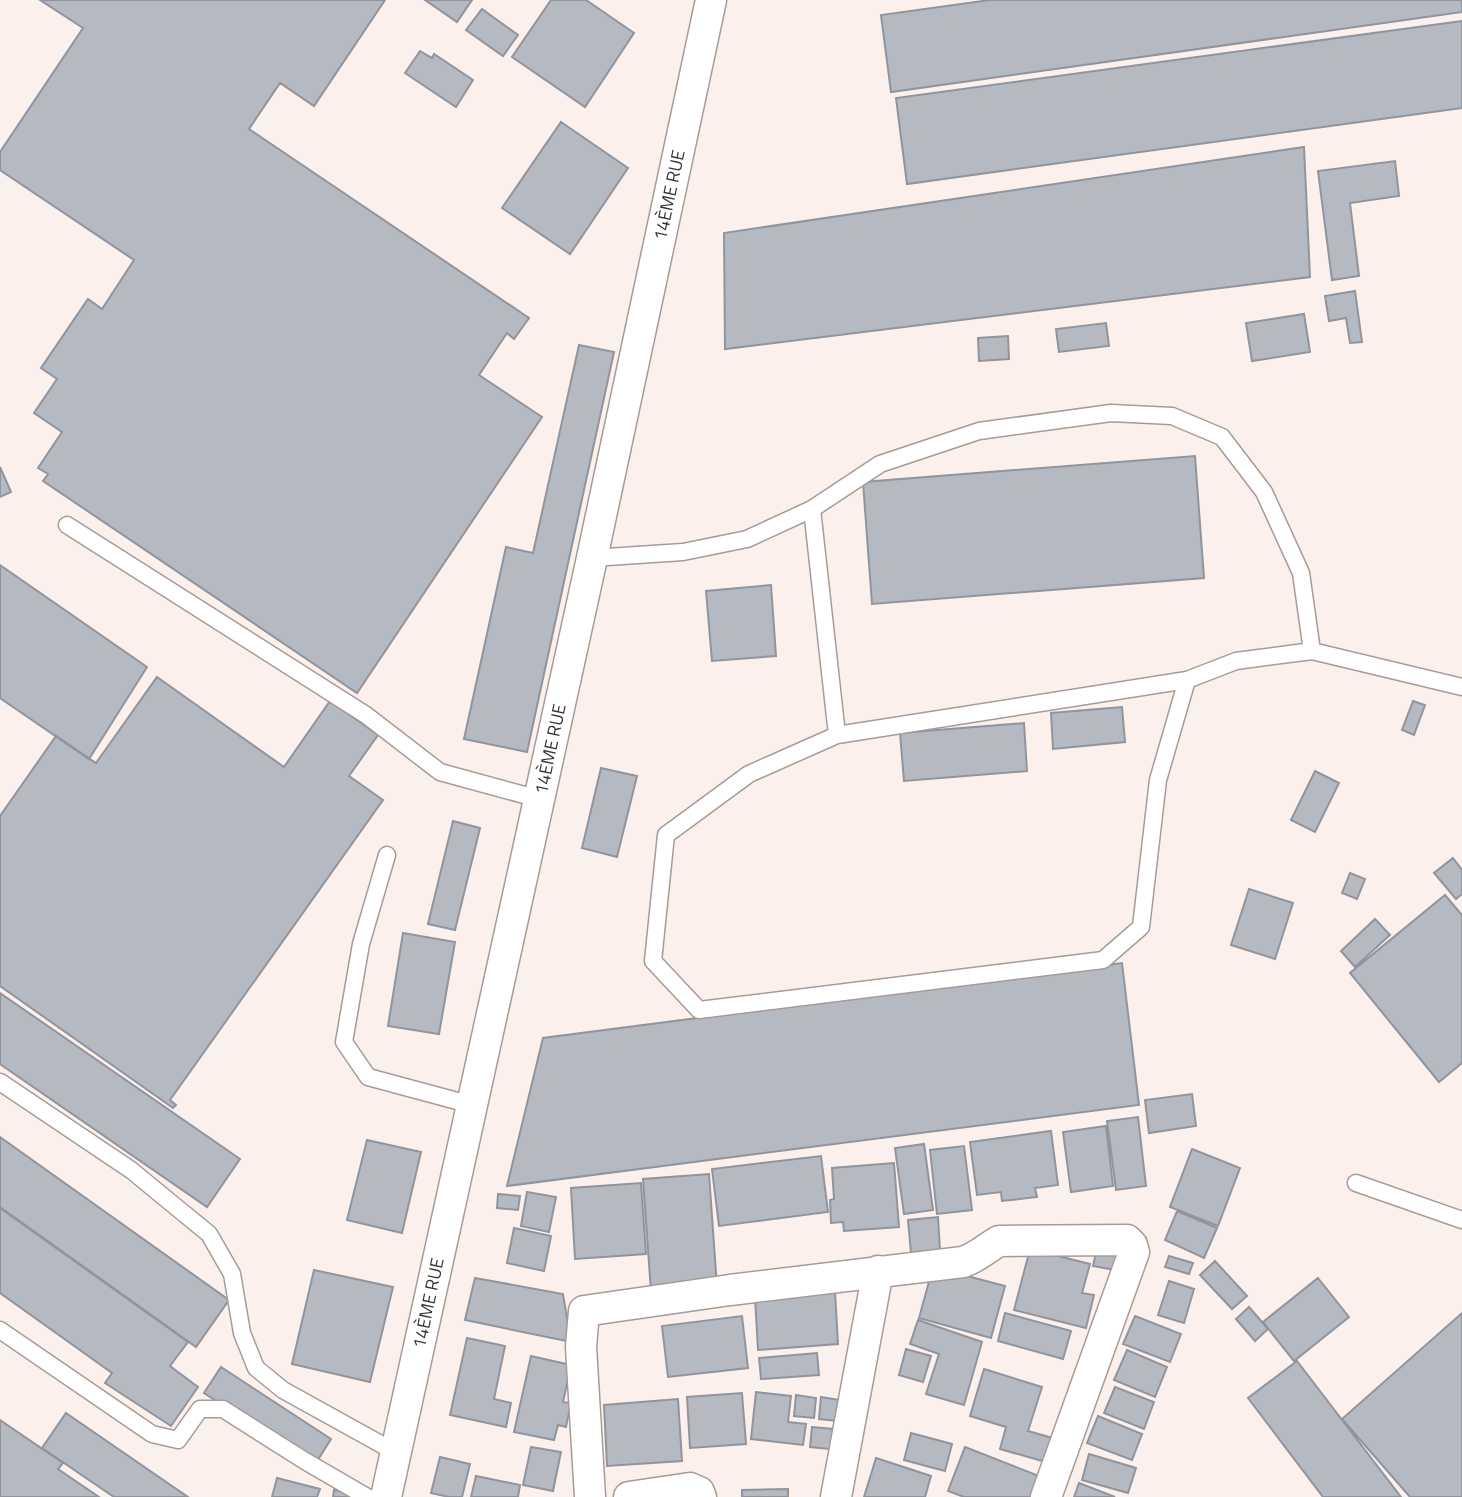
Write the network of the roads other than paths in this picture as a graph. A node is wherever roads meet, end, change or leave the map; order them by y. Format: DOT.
graph roads {
  1 [pos="707,2"];
  2 [pos="812,509"];
  3 [pos="67,525"];
  4 [pos="592,558"];
  5 [pos="1312,651"];
  6 [pos="1187,680"];
  7 [pos="1462,687"];
  8 [pos="837,735"];
  9 [pos="539,799"];
  10 [pos="387,855"];
  11 [pos="0,1082"];
  12 [pos="472,1105"];
  13 [pos="1356,1183"];
  14 [pos="1462,1220"];
  15 [pos="878,1271"];
  16 [pos="0,1330"];
  17 [pos="395,1452"];
  18 [pos="367,1497"];
  19 [pos="386,1497"];
  20 [pos="590,1497"];
  21 [pos="629,1497"];
  22 [pos="701,1497"];
  23 [pos="836,1497"];
  24 [pos="1046,1497"];
  1 -- 4 [label="street, 14ÈME RUE"];
  2 -- 4 [label="lane"];
  2 -- 5 [label="lane"];
  2 -- 8 [label="lane"];
  3 -- 9 [label="lane"];
  4 -- 9 [label="street, 14ÈME RUE"];
  5 -- 6 [label="lane"];
  5 -- 7 [label="lane"];
  6 -- 8 [label="lane"];
  6 -- 8 [label="lane"];
  9 -- 12 [label="street, 14ÈME RUE"];
  10 -- 12 [label="lane"];
  11 -- 17 [label="lane"];
  12 -- 17 [label="street, 14ÈME RUE"];
  13 -- 14 [label="lane"];
  15 -- 20 [label="street"];
  15 -- 23 [label="street"];
  15 -- 24 [label="street"];
  16 -- 18 [label="lane"];
  17 -- 19 [label="street, 14ÈME RUE"];
  21 -- 22 [label="street"];
}
